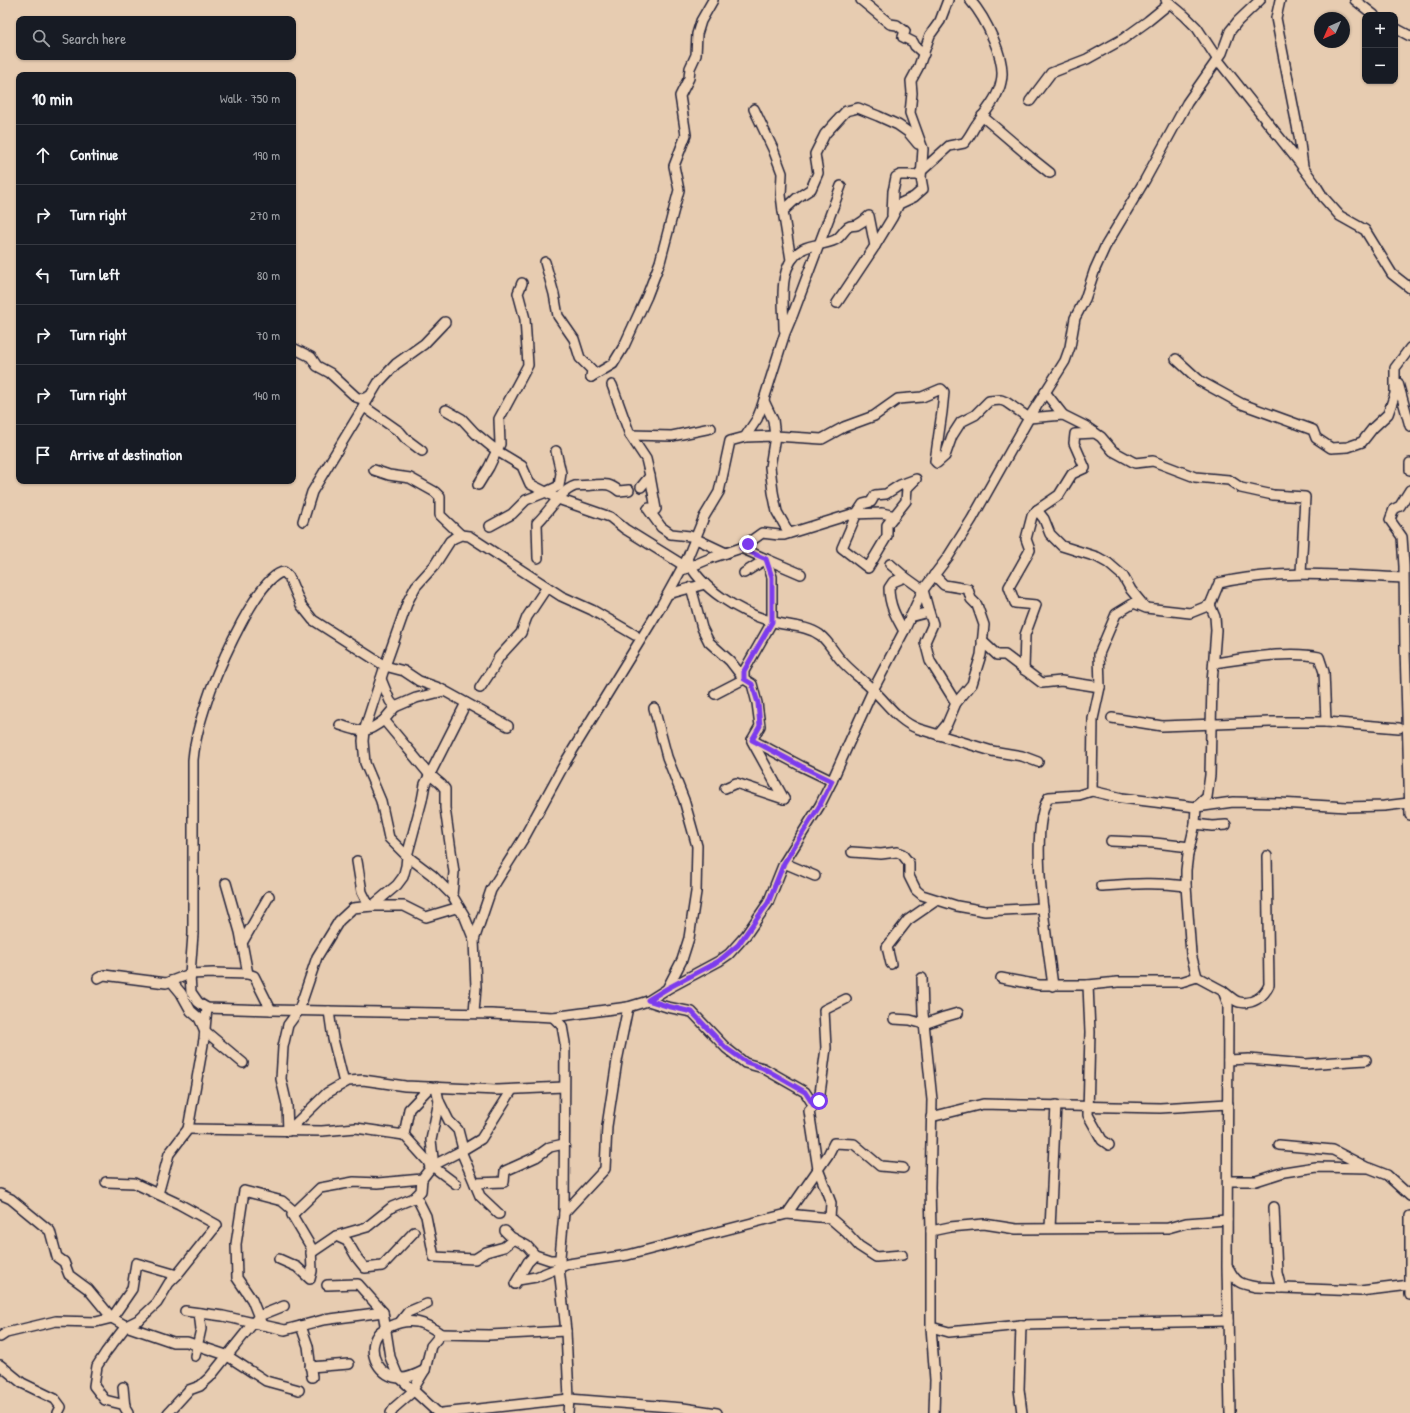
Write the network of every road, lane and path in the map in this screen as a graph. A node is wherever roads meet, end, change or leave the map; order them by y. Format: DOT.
graph roads {
  1 [pos="713,0"];
  2 [pos="861,0"];
  3 [pos="948,0"];
  4 [pos="970,0"];
  5 [pos="1260,0"];
  6 [pos="1280,0"];
  7 [pos="1355,0"];
  8 [pos="1168,2"];
  9 [pos="1370,12"];
  10 [pos="1398,30"];
  11 [pos="1410,36"];
  12 [pos="924,54"];
  13 [pos="1218,60"];
  14 [pos="1030,101"];
  15 [pos="754,109"];
  16 [pos="982,116"];
  17 [pos="923,149"];
  18 [pos="1303,167"];
  19 [pos="922,172"];
  20 [pos="1050,173"];
  21 [pos="840,186"];
  22 [pos="783,211"];
  23 [pos="892,218"];
  24 [pos="818,245"];
  25 [pos="875,246"];
  26 [pos="791,260"];
  27 [pos="545,262"];
  28 [pos="522,283"];
  29 [pos="1410,288"];
  30 [pos="837,302"];
  31 [pos="445,322"];
  32 [pos="785,333"];
  33 [pos="1410,348"];
  34 [pos="296,349"];
  35 [pos="1176,359"];
  36 [pos="1395,368"];
  37 [pos="612,385"];
  38 [pos="1045,392"];
  39 [pos="370,396"];
  40 [pos="764,401"];
  41 [pos="363,406"];
  42 [pos="446,410"];
  43 [pos="1063,415"];
  44 [pos="1029,418"];
  45 [pos="1410,426"];
  46 [pos="711,428"];
  47 [pos="1095,433"];
  48 [pos="630,435"];
  49 [pos="775,436"];
  50 [pos="745,437"];
  51 [pos="497,450"];
  52 [pos="422,451"];
  53 [pos="556,451"];
  54 [pos="1410,463"];
  55 [pos="374,470"];
  56 [pos="1410,470"];
  57 [pos="650,476"];
  58 [pos="478,485"];
  59 [pos="641,487"];
  60 [pos="629,490"];
  61 [pos="1410,490"];
  62 [pos="546,492"];
  63 [pos="558,498"];
  64 [pos="1037,510"];
  65 [pos="857,513"];
  66 [pos="895,516"];
  67 [pos="303,521"];
  68 [pos="490,526"];
  69 [pos="789,533"];
  70 [pos="461,535"];
  71 [pos="696,539"];
  72 [pos="741,548"];
  73 [pos="726,553"];
  74 [pos="538,558"];
  75 [pos="766,559"];
  76 [pos="890,564"];
  77 [pos="685,566"];
  78 [pos="1407,566"];
  79 [pos="744,573"];
  80 [pos="1301,573"];
  81 [pos="801,574"];
  82 [pos="934,575"];
  83 [pos="905,577"];
  84 [pos="1404,578"];
  85 [pos="705,584"];
  86 [pos="547,587"];
  87 [pos="691,587"];
  88 [pos="923,590"];
  89 [pos="668,594"];
  90 [pos="1210,605"];
  91 [pos="1146,608"];
  92 [pos="929,612"];
  93 [pos="910,617"];
  94 [pos="772,622"];
  95 [pos="904,631"];
  96 [pos="635,635"];
  97 [pos="982,641"];
  98 [pos="1214,663"];
  99 [pos="385,666"];
  100 [pos="1024,670"];
  101 [pos="382,679"];
  102 [pos="744,679"];
  103 [pos="1100,687"];
  104 [pos="480,688"];
  105 [pos="873,690"];
  106 [pos="444,691"];
  107 [pos="715,694"];
  108 [pos="466,703"];
  109 [pos="956,703"];
  110 [pos="395,707"];
  111 [pos="654,708"];
  112 [pos="1112,718"];
  113 [pos="384,720"];
  114 [pos="1326,722"];
  115 [pos="1211,724"];
  116 [pos="340,725"];
  117 [pos="508,726"];
  118 [pos="1399,728"];
  119 [pos="364,731"];
  120 [pos="938,735"];
  121 [pos="752,740"];
  122 [pos="1038,762"];
  123 [pos="429,774"];
  124 [pos="832,781"];
  125 [pos="725,788"];
  126 [pos="1092,791"];
  127 [pos="1409,803"];
  128 [pos="1196,807"];
  129 [pos="1410,815"];
  130 [pos="1195,824"];
  131 [pos="1226,825"];
  132 [pos="1111,841"];
  133 [pos="1190,847"];
  134 [pos="852,852"];
  135 [pos="407,856"];
  136 [pos="1267,856"];
  137 [pos="357,861"];
  138 [pos="784,863"];
  139 [pos="815,876"];
  140 [pos="226,882"];
  141 [pos="1100,886"];
  142 [pos="1186,886"];
  143 [pos="452,895"];
  144 [pos="922,895"];
  145 [pos="269,896"];
  146 [pos="937,900"];
  147 [pos="371,906"];
  148 [pos="1043,908"];
  149 [pos="923,910"];
  150 [pos="464,915"];
  151 [pos="474,940"];
  152 [pos="242,943"];
  153 [pos="891,964"];
  154 [pos="190,974"];
  155 [pos="248,974"];
  156 [pos="1197,977"];
  157 [pos="98,978"];
  158 [pos="922,978"];
  159 [pos="1001,978"];
  160 [pos="171,981"];
  161 [pos="1053,986"];
  162 [pos="1088,986"];
  163 [pos="668,988"];
  164 [pos="1223,991"];
  165 [pos="846,999"];
  166 [pos="648,1000"];
  167 [pos="628,1007"];
  168 [pos="207,1008"];
  169 [pos="271,1010"];
  170 [pos="299,1010"];
  171 [pos="329,1011"];
  172 [pos="474,1013"];
  173 [pos="958,1013"];
  174 [pos="553,1017"];
  175 [pos="894,1019"];
  176 [pos="924,1024"];
  177 [pos="205,1031"];
  178 [pos="1228,1060"];
  179 [pos="1366,1060"];
  180 [pos="243,1063"];
  181 [pos="344,1083"];
  182 [pos="433,1087"];
  183 [pos="564,1087"];
  184 [pos="512,1090"];
  185 [pos="439,1101"];
  186 [pos="1228,1104"];
  187 [pos="1056,1105"];
  188 [pos="814,1106"];
  189 [pos="1089,1106"];
  190 [pos="931,1117"];
  191 [pos="188,1129"];
  192 [pos="288,1130"];
  193 [pos="404,1136"];
  194 [pos="564,1144"];
  195 [pos="1109,1145"];
  196 [pos="1279,1145"];
  197 [pos="462,1150"];
  198 [pos="431,1165"];
  199 [pos="903,1168"];
  200 [pos="1369,1168"];
  201 [pos="818,1169"];
  202 [pos="422,1179"];
  203 [pos="1228,1181"];
  204 [pos="106,1182"];
  205 [pos="475,1183"];
  206 [pos="456,1184"];
  207 [pos="0,1194"];
  208 [pos="158,1194"];
  209 [pos="416,1196"];
  210 [pos="1410,1196"];
  211 [pos="1274,1207"];
  212 [pos="295,1212"];
  213 [pos="564,1213"];
  214 [pos="499,1214"];
  215 [pos="787,1214"];
  216 [pos="1410,1216"];
  217 [pos="830,1218"];
  218 [pos="1227,1220"];
  219 [pos="1050,1228"];
  220 [pos="505,1231"];
  221 [pos="931,1231"];
  222 [pos="414,1232"];
  223 [pos="336,1236"];
  224 [pos="514,1239"];
  225 [pos="311,1253"];
  226 [pos="535,1255"];
  227 [pos="902,1255"];
  228 [pos="279,1259"];
  229 [pos="559,1264"];
  230 [pos="1227,1267"];
  231 [pos="177,1275"];
  232 [pos="328,1285"];
  233 [pos="1410,1285"];
  234 [pos="1281,1288"];
  235 [pos="1410,1295"];
  236 [pos="427,1304"];
  237 [pos="284,1306"];
  238 [pos="185,1311"];
  239 [pos="198,1312"];
  240 [pos="383,1312"];
  241 [pos="112,1318"];
  242 [pos="1228,1320"];
  243 [pos="258,1321"];
  244 [pos="401,1321"];
  245 [pos="1021,1325"];
  246 [pos="126,1326"];
  247 [pos="301,1326"];
  248 [pos="931,1327"];
  249 [pos="385,1329"];
  250 [pos="566,1331"];
  251 [pos="2,1334"];
  252 [pos="442,1334"];
  253 [pos="197,1346"];
  254 [pos="195,1356"];
  255 [pos="226,1356"];
  256 [pos="349,1364"];
  257 [pos="0,1365"];
  258 [pos="310,1367"];
  259 [pos="425,1370"];
  260 [pos="312,1377"];
  261 [pos="400,1378"];
  262 [pos="123,1387"];
  263 [pos="413,1389"];
  264 [pos="299,1390"];
  265 [pos="569,1399"];
  266 [pos="126,1409"];
  267 [pos="58,1413"];
  268 [pos="168,1413"];
  269 [pos="391,1413"];
  270 [pos="438,1413"];
  271 [pos="442,1413"];
  272 [pos="568,1413"];
  273 [pos="717,1413"];
  274 [pos="934,1413"];
  275 [pos="1022,1413"];
  276 [pos="1230,1413"];
  1 -- 27 [label="street"];
  2 -- 12 [label="street"];
  3 -- 12 [label="street"];
  4 -- 16 [label="street"];
  5 -- 13 [label="street"];
  6 -- 18 [label="street"];
  7 -- 9 [label="street"];
  8 -- 13 [label="street"];
  8 -- 14 [label="street"];
  10 -- 11 [label="street"];
  12 -- 17 [label="street"];
  13 -- 18 [label="street"];
  13 -- 38 [label="street"];
  15 -- 22 [label="street"];
  16 -- 19 [label="street"];
  16 -- 20 [label="street"];
  17 -- 19 [label="street"];
  17 -- 22 [label="street"];
  18 -- 29 [label="street"];
  19 -- 23 [label="street"];
  19 -- 23 [label="street"];
  21 -- 24 [label="street"];
  22 -- 26 [label="street"];
  23 -- 25 [label="street"];
  24 -- 25 [label="street"];
  24 -- 26 [label="street"];
  24 -- 32 [label="street"];
  25 -- 30 [label="street"];
  26 -- 32 [label="street"];
  28 -- 51 [label="street"];
  31 -- 39 [label="street"];
  32 -- 40 [label="street"];
  33 -- 36 [label="street"];
  34 -- 39 [label="street"];
  35 -- 36 [label="street"];
  36 -- 45 [label="street"];
  37 -- 48 [label="street"];
  38 -- 43 [label="street"];
  38 -- 44 [label="street"];
  39 -- 41 [label="street"];
  40 -- 49 [label="street"];
  40 -- 50 [label="street"];
  41 -- 52 [label="street"];
  41 -- 67 [label="street"];
  42 -- 51 [label="street"];
  43 -- 44 [label="street"];
  43 -- 47 [label="street"];
  44 -- 49 [label="street"];
  44 -- 82 [label="street"];
  46 -- 48 [label="street"];
  47 -- 64 [label="street"];
  47 -- 80 [label="street"];
  48 -- 57 [label="street"];
  49 -- 50 [label="street"];
  49 -- 69 [label="street"];
  50 -- 71 [label="street"];
  51 -- 58 [label="street"];
  51 -- 62 [label="street"];
  53 -- 62 [label="street"];
  54 -- 56 [label="street"];
  55 -- 70 [label="street"];
  57 -- 59 [label="street"];
  57 -- 71 [label="street"];
  60 -- 63 [label="street"];
  61 -- 78 [label="street"];
  62 -- 63 [label="street"];
  62 -- 68 [label="street"];
  63 -- 74 [label="street"];
  63 -- 77 [label="street"];
  64 -- 91 [label="street"];
  64 -- 100 [label="street"];
  65 -- 66 [label="street"];
  65 -- 66 [label="street"];
  65 -- 66 [label="street"];
  65 -- 69 [label="street"];
  69 -- 72 [label="street"];
  70 -- 86 [label="street"];
  70 -- 99 [label="street"];
  71 -- 73 [label="street"];
  71 -- 77 [label="street"];
  72 -- 73 [label="street"];
  72 -- 75 [label="street"];
  73 -- 77 [label="street"];
  75 -- 79 [label="street"];
  75 -- 81 [label="street"];
  75 -- 94 [label="street"];
  76 -- 83 [label="street"];
  77 -- 85 [label="street"];
  77 -- 89 [label="street"];
  78 -- 84 [label="street"];
  80 -- 84 [label="street"];
  80 -- 90 [label="street"];
  82 -- 88 [label="street"];
  82 -- 97 [label="street"];
  83 -- 88 [label="street"];
  83 -- 95 [label="street"];
  84 -- 127 [label="street"];
  85 -- 87 [label="street"];
  85 -- 94 [label="street"];
  86 -- 96 [label="street"];
  86 -- 104 [label="street"];
  87 -- 89 [label="street"];
  87 -- 102 [label="street"];
  88 -- 92 [label="street"];
  88 -- 93 [label="street"];
  89 -- 151 [label="street"];
  90 -- 91 [label="street"];
  90 -- 98 [label="street"];
  91 -- 103 [label="street"];
  92 -- 93 [label="street"];
  92 -- 109 [label="street"];
  93 -- 95 [label="street"];
  94 -- 102 [label="street"];
  94 -- 105 [label="street"];
  95 -- 105 [label="street"];
  97 -- 100 [label="street"];
  97 -- 109 [label="street"];
  98 -- 114 [label="street"];
  98 -- 115 [label="street"];
  99 -- 101 [label="street"];
  99 -- 106 [label="street"];
  99 -- 154 [label="street"];
  100 -- 103 [label="street"];
  101 -- 110 [label="street"];
  101 -- 119 [label="street"];
  102 -- 107 [label="street"];
  102 -- 121 [label="street"];
  103 -- 126 [label="street"];
  105 -- 120 [label="street"];
  105 -- 124 [label="street"];
  106 -- 108 [label="street"];
  106 -- 110 [label="street"];
  108 -- 117 [label="street"];
  108 -- 123 [label="street"];
  109 -- 120 [label="street"];
  110 -- 113 [label="street"];
  111 -- 163 [label="street"];
  112 -- 115 [label="street"];
  113 -- 119 [label="street"];
  113 -- 123 [label="street"];
  114 -- 115 [label="street"];
  114 -- 118 [label="street"];
  115 -- 128 [label="street"];
  116 -- 119 [label="street"];
  119 -- 135 [label="street"];
  120 -- 122 [label="street"];
  121 -- 124 [label="street"];
  121 -- 125 [label="street"];
  123 -- 135 [label="street"];
  123 -- 143 [label="street"];
  124 -- 138 [label="street"];
  126 -- 128 [label="street"];
  126 -- 148 [label="street"];
  127 -- 128 [label="street"];
  127 -- 129 [label="street"];
  128 -- 130 [label="street"];
  130 -- 131 [label="street"];
  130 -- 133 [label="street"];
  132 -- 133 [label="street"];
  133 -- 142 [label="street"];
  134 -- 144 [label="street"];
  135 -- 143 [label="street"];
  135 -- 147 [label="street"];
  136 -- 164 [label="street"];
  137 -- 147 [label="street"];
  138 -- 139 [label="street"];
  138 -- 163 [label="street"];
  140 -- 152 [label="street"];
  141 -- 142 [label="street"];
  142 -- 156 [label="street"];
  143 -- 150 [label="street"];
  144 -- 146 [label="street"];
  144 -- 149 [label="street"];
  145 -- 152 [label="street"];
  146 -- 148 [label="street"];
  146 -- 149 [label="street"];
  147 -- 150 [label="street"];
  147 -- 170 [label="street"];
  148 -- 161 [label="street"];
  149 -- 153 [label="street"];
  150 -- 151 [label="street"];
  151 -- 172 [label="street"];
  152 -- 155 [label="street"];
  154 -- 155 [label="street"];
  154 -- 160 [label="street"];
  154 -- 168 [label="street"];
  155 -- 169 [label="street"];
  156 -- 162 [label="street"];
  156 -- 164 [label="street"];
  157 -- 160 [label="street"];
  158 -- 176 [label="street"];
  159 -- 161 [label="street"];
  160 -- 177 [label="street"];
  161 -- 162 [label="street"];
  162 -- 189 [label="street"];
  163 -- 166 [label="street"];
  164 -- 178 [label="street"];
  165 -- 188 [label="street"];
  166 -- 167 [label="street"];
  166 -- 188 [label="street"];
  167 -- 174 [label="street"];
  167 -- 213 [label="street"];
  168 -- 169 [label="street"];
  168 -- 177 [label="street"];
  169 -- 170 [label="street"];
  170 -- 171 [label="street"];
  170 -- 192 [label="street"];
  171 -- 172 [label="street"];
  171 -- 181 [label="street"];
  172 -- 174 [label="street"];
  173 -- 176 [label="street"];
  174 -- 183 [label="street"];
  175 -- 176 [label="street"];
  176 -- 190 [label="street"];
  177 -- 180 [label="street"];
  177 -- 191 [label="street"];
  178 -- 179 [label="street"];
  178 -- 186 [label="street"];
  181 -- 182 [label="street"];
  181 -- 192 [label="street"];
  182 -- 184 [label="street"];
  182 -- 185 [label="street"];
  182 -- 193 [label="street"];
  183 -- 184 [label="street"];
  183 -- 194 [label="street"];
  184 -- 197 [label="street"];
  185 -- 197 [label="street"];
  185 -- 198 [label="street"];
  186 -- 189 [label="street"];
  186 -- 203 [label="street"];
  187 -- 189 [label="street"];
  187 -- 190 [label="street"];
  187 -- 219 [label="street"];
  188 -- 201 [label="street"];
  189 -- 195 [label="street"];
  190 -- 221 [label="street"];
  191 -- 192 [label="street"];
  191 -- 208 [label="street"];
  192 -- 193 [label="street"];
  193 -- 198 [label="street"];
  194 -- 205 [label="street"];
  194 -- 213 [label="street"];
  196 -- 200 [label="street"];
  197 -- 198 [label="street"];
  197 -- 205 [label="street"];
  198 -- 202 [label="street"];
  198 -- 206 [label="street"];
  199 -- 201 [label="street"];
  200 -- 203 [label="street"];
  200 -- 210 [label="street"];
  201 -- 215 [label="street"];
  201 -- 217 [label="street"];
  202 -- 209 [label="street"];
  202 -- 212 [label="street"];
  203 -- 218 [label="street"];
  204 -- 208 [label="street"];
  205 -- 214 [label="street"];
  207 -- 241 [label="street"];
  208 -- 231 [label="street"];
  209 -- 223 [label="street"];
  209 -- 224 [label="street"];
  211 -- 234 [label="street"];
  212 -- 225 [label="street"];
  212 -- 243 [label="street"];
  213 -- 229 [label="street"];
  215 -- 217 [label="street"];
  215 -- 229 [label="street"];
  216 -- 233 [label="street"];
  217 -- 227 [label="street"];
  218 -- 219 [label="street"];
  218 -- 230 [label="street"];
  219 -- 221 [label="street"];
  220 -- 224 [label="street"];
  221 -- 248 [label="street"];
  222 -- 223 [label="street"];
  223 -- 225 [label="street"];
  224 -- 226 [label="street"];
  225 -- 228 [label="street"];
  226 -- 229 [label="street"];
  226 -- 229 [label="street"];
  229 -- 250 [label="street"];
  230 -- 234 [label="street"];
  230 -- 242 [label="street"];
  231 -- 241 [label="street"];
  231 -- 246 [label="street"];
  232 -- 240 [label="street"];
  233 -- 234 [label="street"];
  233 -- 235 [label="street"];
  236 -- 244 [label="street"];
  237 -- 243 [label="street"];
  238 -- 239 [label="street"];
  239 -- 243 [label="street"];
  239 -- 253 [label="street"];
  240 -- 247 [label="street"];
  240 -- 249 [label="street"];
  241 -- 246 [label="street"];
  241 -- 251 [label="street"];
  242 -- 245 [label="street"];
  242 -- 276 [label="street"];
  243 -- 247 [label="street"];
  243 -- 255 [label="street"];
  244 -- 249 [label="street"];
  244 -- 252 [label="street"];
  245 -- 248 [label="street"];
  245 -- 275 [label="street"];
  246 -- 253 [label="street"];
  246 -- 266 [label="street"];
  247 -- 258 [label="street"];
  248 -- 274 [label="street"];
  249 -- 261 [label="street"];
  249 -- 261 [label="street"];
  250 -- 252 [label="street"];
  250 -- 265 [label="street"];
  252 -- 259 [label="street"];
  253 -- 254 [label="street"];
  253 -- 255 [label="street"];
  255 -- 264 [label="street"];
  255 -- 268 [label="street"];
  256 -- 258 [label="street"];
  257 -- 267 [label="street"];
  258 -- 260 [label="street"];
  259 -- 261 [label="street"];
  259 -- 263 [label="street"];
  261 -- 263 [label="street"];
  262 -- 266 [label="street"];
  263 -- 269 [label="street"];
  263 -- 270 [label="street"];
  265 -- 271 [label="street"];
  265 -- 272 [label="street"];
  265 -- 273 [label="street"];
}
